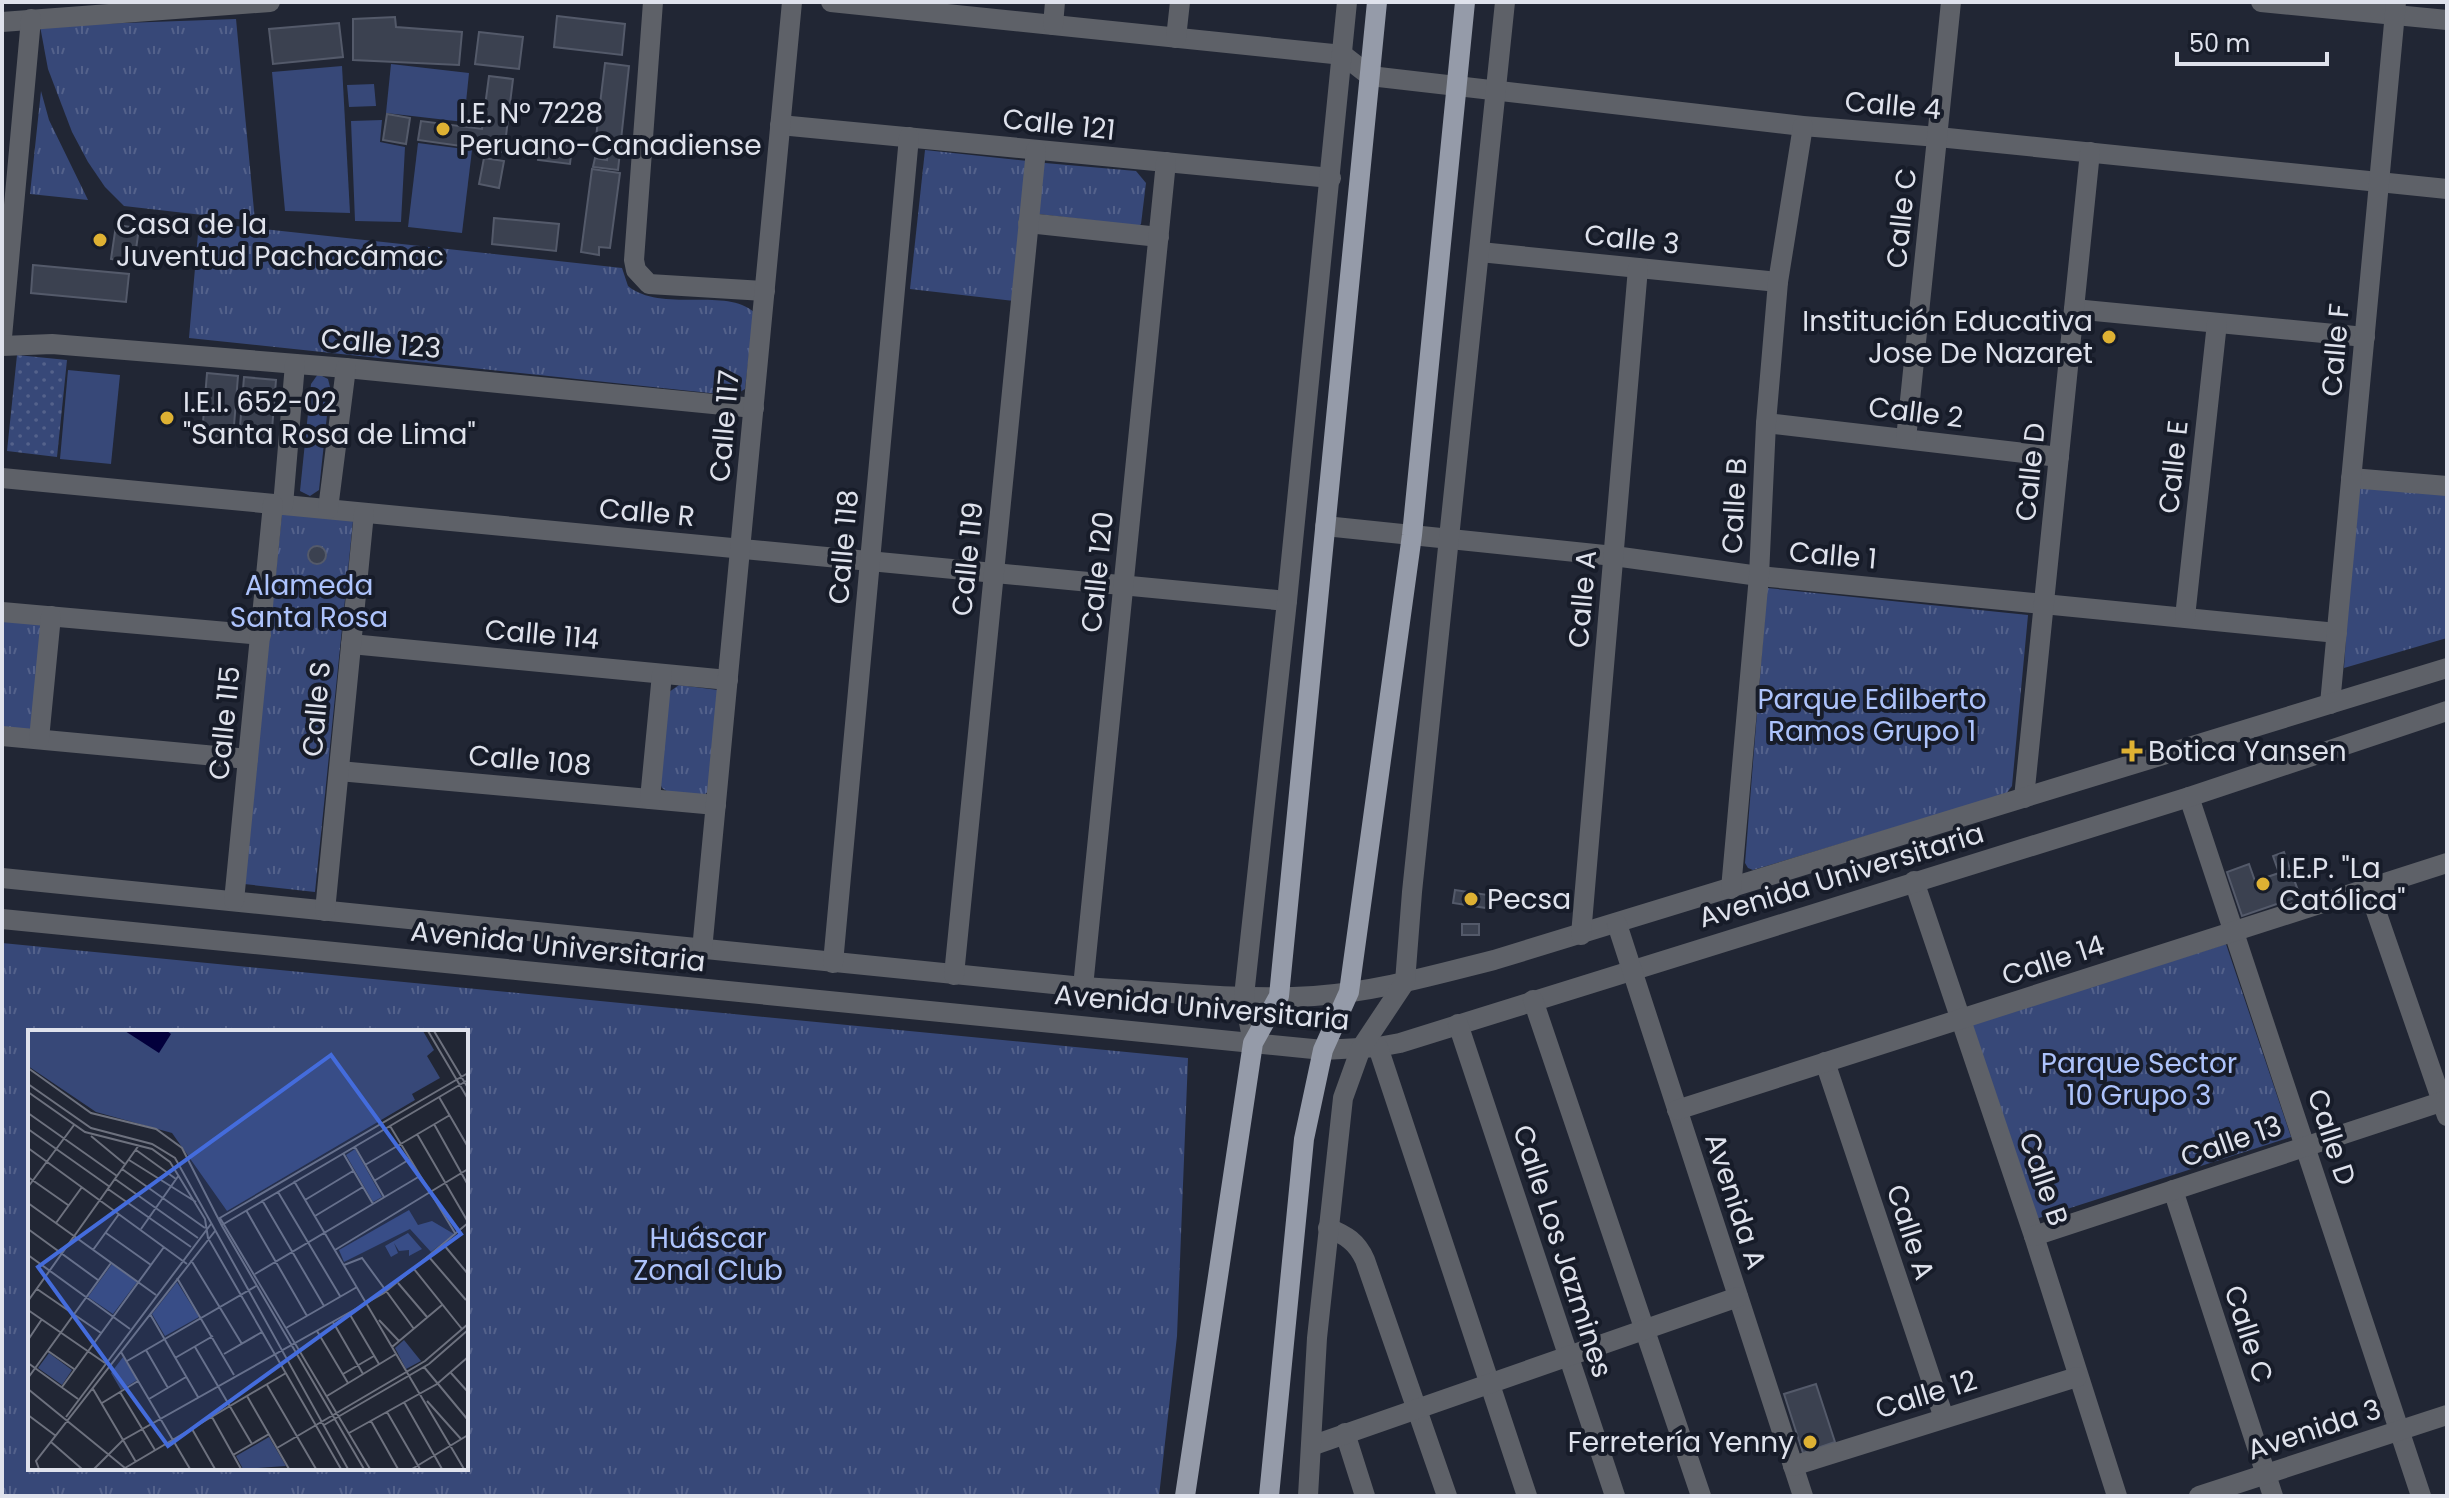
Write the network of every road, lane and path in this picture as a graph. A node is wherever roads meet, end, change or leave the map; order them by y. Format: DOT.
graph roads {
  1 [pos="268,2"];
  2 [pos="653,2"];
  3 [pos="792,2"];
  4 [pos="831,2"];
  5 [pos="1055,2"];
  6 [pos="1180,2"];
  7 [pos="1347,2"];
  8 [pos="1377,2"];
  9 [pos="1465,2"];
  10 [pos="1505,2"];
  11 [pos="1951,2"];
  12 [pos="2261,2"];
  13 [pos="139,7"];
  14 [pos="928,7"];
  15 [pos="2396,9"];
  16 [pos="3,15"];
  17 [pos="31,19"];
  18 [pos="2447,20"];
  19 [pos="1053,25"];
  20 [pos="1176,38"];
  21 [pos="1343,55"];
  22 [pos="1370,76"];
  23 [pos="1457,85"];
  24 [pos="1496,89"];
  25 [pos="780,125"];
  26 [pos="1803,126"];
  27 [pos="909,137"];
  28 [pos="1938,137"];
  29 [pos="1036,150"];
  30 [pos="2090,152"];
  31 [pos="1166,162"];
  32 [pos="1331,178"];
  33 [pos="2379,181"];
  34 [pos="2447,189"];
  35 [pos="1028,223"];
  36 [pos="1159,237"];
  37 [pos="1480,252"];
  38 [pos="1638,268"];
  39 [pos="1778,282"];
  40 [pos="765,291"];
  41 [pos="2074,309"];
  42 [pos="2217,323"];
  43 [pos="2,337"];
  44 [pos="2365,337"];
  45 [pos="2,346"];
  46 [pos="295,364"];
  47 [pos="346,368"];
  48 [pos="754,408"];
  49 [pos="1766,423"];
  50 [pos="1906,439"];
  51 [pos="2059,457"];
  52 [pos="2,478"];
  53 [pos="2351,478"];
  54 [pos="2447,486"];
  55 [pos="278,504"];
  56 [pos="328,509"];
  57 [pos="364,513"];
  58 [pos="1325,526"];
  59 [pos="1412,535"];
  60 [pos="1450,539"];
  61 [pos="740,549"];
  62 [pos="1614,556"];
  63 [pos="870,561"];
  64 [pos="994,573"];
  65 [pos="1759,576"];
  66 [pos="1123,586"];
  67 [pos="1287,601"];
  68 [pos="2045,602"];
  69 [pos="2,612"];
  70 [pos="51,616"];
  71 [pos="2185,617"];
  72 [pos="2337,633"];
  73 [pos="261,635"];
  74 [pos="351,644"];
  75 [pos="2447,668"];
  76 [pos="662,674"];
  77 [pos="728,680"];
  78 [pos="2330,704"];
  79 [pos="2447,711"];
  80 [pos="2,736"];
  81 [pos="39,739"];
  82 [pos="248,759"];
  83 [pos="339,771"];
  84 [pos="2189,797"];
  85 [pos="2024,798"];
  86 [pos="650,799"];
  87 [pos="716,805"];
  88 [pos="2447,863"];
  89 [pos="2,878"];
  90 [pos="1914,881"];
  91 [pos="2368,888"];
  92 [pos="1731,889"];
  93 [pos="234,901"];
  94 [pos="325,911"];
  95 [pos="2,919"];
  96 [pos="1617,924"];
  97 [pos="2234,931"];
  98 [pos="1581,935"];
  99 [pos="702,950"];
  100 [pos="833,963"];
  101 [pos="1631,969"];
  102 [pos="954,975"];
  103 [pos="1405,982"];
  104 [pos="1083,987"];
  105 [pos="1349,992"];
  106 [pos="1244,996"];
  107 [pos="1279,996"];
  108 [pos="1533,1000"];
  109 [pos="1960,1019"];
  110 [pos="1458,1024"];
  111 [pos="1253,1043"];
  112 [pos="1370,1048"];
  113 [pos="1323,1050"];
  114 [pos="1825,1062"];
  115 [pos="2446,1105"];
  116 [pos="1677,1110"];
  117 [pos="2306,1145"];
  118 [pos="2173,1190"];
  119 [pos="1328,1228"];
  120 [pos="2034,1236"];
  121 [pos="1738,1297"];
  122 [pos="1645,1329"];
  123 [pos="1568,1356"];
  124 [pos="2077,1377"];
  125 [pos="1489,1385"];
  126 [pos="1417,1408"];
  127 [pos="2447,1415"];
  128 [pos="1944,1418"];
  129 [pos="2399,1430"];
  130 [pos="1345,1433"];
  131 [pos="1311,1446"];
  132 [pos="1793,1466"];
  133 [pos="2266,1476"];
  134 [pos="1185,1496"];
  135 [pos="1269,1496"];
  136 [pos="1308,1496"];
  137 [pos="1365,1496"];
  138 [pos="1447,1496"];
  139 [pos="1527,1496"];
  140 [pos="1615,1496"];
  141 [pos="1701,1496"];
  142 [pos="1803,1496"];
  143 [pos="2117,1496"];
  144 [pos="2199,1496"];
  145 [pos="2273,1496"];
  146 [pos="2421,1496"];
  1 -- 13 [label="street"];
  2 -- 40 [label="street"];
  3 -- 25 [label="street, Calle 117"];
  4 -- 14 [label="street"];
  5 -- 19 [label="street"];
  6 -- 20 [label="street"];
  7 -- 21 [label="street"];
  8 -- 22 [label="main road"];
  9 -- 23 [label="main road"];
  10 -- 24 [label="street"];
  11 -- 28 [label="street, Calle C"];
  12 -- 15 [label="street"];
  13 -- 17 [label="street"];
  14 -- 19 [label="street"];
  15 -- 18 [label="street"];
  15 -- 33 [label="street, Calle F"];
  16 -- 17 [label="street"];
  17 -- 43 [label="street"];
  19 -- 20 [label="street"];
  20 -- 21 [label="street"];
  21 -- 22 [label="street"];
  21 -- 32 [label="street"];
  22 -- 23 [label="street, Calle 4"];
  22 -- 58 [label="main road"];
  23 -- 24 [label="street, Calle 4"];
  23 -- 59 [label="main road"];
  24 -- 26 [label="street, Calle 4"];
  24 -- 37 [label="street"];
  25 -- 27 [label="street, Calle 121"];
  25 -- 40 [label="street, Calle 117"];
  26 -- 28 [label="street, Calle 4"];
  26 -- 39 [label="street, Calle B"];
  27 -- 29 [label="street, Calle 121"];
  27 -- 63 [label="street, Calle 118"];
  28 -- 30 [label="street, Calle 4"];
  28 -- 50 [label="street, Calle C"];
  29 -- 31 [label="street, Calle 121"];
  29 -- 35 [label="street, Calle 119"];
  30 -- 33 [label="street, Calle 4"];
  30 -- 41 [label="street, Calle D"];
  31 -- 32 [label="street, Calle 121"];
  31 -- 36 [label="street, Calle 120"];
  32 -- 67 [label="street"];
  33 -- 34 [label="street, Calle 4"];
  33 -- 44 [label="street, Calle F"];
  35 -- 36 [label="street"];
  35 -- 64 [label="street, Calle 119"];
  36 -- 66 [label="street, Calle 120"];
  37 -- 38 [label="street, Calle 3"];
  37 -- 60 [label="street"];
  38 -- 39 [label="street, Calle 3"];
  38 -- 62 [label="street, Calle A"];
  39 -- 49 [label="street, Calle B"];
  40 -- 48 [label="street, Calle 117"];
  41 -- 42 [label="street"];
  41 -- 51 [label="street, Calle D"];
  42 -- 44 [label="street"];
  42 -- 71 [label="street, Calle E"];
  44 -- 53 [label="street, Calle F"];
  45 -- 46 [label="street, Calle 123"];
  46 -- 47 [label="street, Calle 123"];
  46 -- 55 [label="street, Calle 115"];
  47 -- 48 [label="street, Calle 123"];
  47 -- 56 [label="street"];
  48 -- 61 [label="street, Calle 117"];
  49 -- 50 [label="street, Calle 2"];
  49 -- 65 [label="street, Calle B"];
  50 -- 51 [label="street, Calle 2"];
  51 -- 68 [label="street, Calle D"];
  52 -- 55 [label="street, Calle R"];
  53 -- 54 [label="street"];
  53 -- 72 [label="street, Calle F"];
  55 -- 56 [label="street, Calle R"];
  55 -- 73 [label="street, Calle 115"];
  56 -- 57 [label="street, Calle R"];
  57 -- 61 [label="street, Calle R"];
  57 -- 74 [label="street, Calle S"];
  58 -- 59 [label="street, Calle 1"];
  58 -- 107 [label="main road"];
  59 -- 60 [label="street, Calle 1"];
  59 -- 105 [label="main road"];
  60 -- 62 [label="street, Calle 1"];
  60 -- 103 [label="street"];
  61 -- 63 [label="street, Calle R"];
  61 -- 77 [label="street, Calle 117"];
  62 -- 65 [label="street, Calle 1"];
  62 -- 98 [label="street, Calle A"];
  63 -- 64 [label="street, Calle R"];
  63 -- 100 [label="street, Calle 118"];
  64 -- 66 [label="street, Calle R"];
  64 -- 102 [label="street, Calle 119"];
  65 -- 68 [label="street, Calle 1"];
  65 -- 92 [label="street, Calle B"];
  66 -- 67 [label="street, Calle R"];
  66 -- 104 [label="street, Calle 120"];
  67 -- 106 [label="street"];
  68 -- 71 [label="street, Calle 1"];
  68 -- 85 [label="street, Calle D"];
  69 -- 70 [label="street"];
  70 -- 73 [label="street"];
  70 -- 81 [label="street"];
  71 -- 72 [label="street, Calle 1"];
  72 -- 78 [label="street, Calle F"];
  73 -- 82 [label="street, Calle 115"];
  74 -- 76 [label="street, Calle 114"];
  74 -- 83 [label="street, Calle S"];
  75 -- 78 [label="street, Avenida Universitaria"];
  76 -- 77 [label="street, Calle 114"];
  76 -- 86 [label="street"];
  77 -- 87 [label="street, Calle 117"];
  78 -- 85 [label="street, Avenida Universitaria"];
  79 -- 84 [label="street, Avenida Universitaria"];
  80 -- 81 [label="street"];
  81 -- 82 [label="street"];
  82 -- 93 [label="street, Calle 115"];
  83 -- 86 [label="street, Calle 108"];
  83 -- 94 [label="street, Calle S"];
  84 -- 90 [label="street, Avenida Universitaria"];
  84 -- 97 [label="street, Calle D"];
  85 -- 92 [label="street, Avenida Universitaria"];
  86 -- 87 [label="street, Calle 108"];
  87 -- 99 [label="street, Calle 117"];
  88 -- 91 [label="street, Calle 14"];
  89 -- 93 [label="street, Avenida Universitaria"];
  90 -- 101 [label="street, Avenida Universitaria"];
  90 -- 109 [label="street, Calle B"];
  91 -- 97 [label="street, Calle 14"];
  91 -- 115 [label="street"];
  92 -- 96 [label="street, Avenida Universitaria"];
  93 -- 94 [label="street, Avenida Universitaria"];
  94 -- 99 [label="street, Avenida Universitaria"];
  95 -- 111 [label="street, Avenida Universitaria"];
  96 -- 98 [label="street, Avenida Universitaria"];
  96 -- 101 [label="street, Avenida A"];
  97 -- 109 [label="street, Calle 14"];
  97 -- 117 [label="street, Calle D"];
  98 -- 103 [label="street, Avenida Universitaria"];
  99 -- 100 [label="street, Avenida Universitaria"];
  100 -- 102 [label="street, Avenida Universitaria"];
  101 -- 108 [label="street, Avenida Universitaria"];
  101 -- 116 [label="street, Avenida A"];
  102 -- 104 [label="street, Avenida Universitaria"];
  103 -- 105 [label="street, Avenida Universitaria"];
  103 -- 112 [label="street"];
  104 -- 106 [label="street, Avenida Universitaria"];
  105 -- 107 [label="street, Avenida Universitaria"];
  105 -- 113 [label="main road"];
  106 -- 107 [label="street, Avenida Universitaria"];
  106 -- 111 [label="street"];
  107 -- 111 [label="main road"];
  108 -- 110 [label="street, Avenida Universitaria"];
  108 -- 122 [label="street"];
  109 -- 114 [label="street, Calle 14"];
  109 -- 120 [label="street, Calle B"];
  110 -- 112 [label="street, Avenida Universitaria"];
  110 -- 123 [label="street, Calle Los Jazmines"];
  111 -- 113 [label="street, Avenida Universitaria"];
  111 -- 134 [label="main road"];
  112 -- 113 [label="street, Avenida Universitaria"];
  112 -- 119 [label="street"];
  112 -- 125 [label="street"];
  113 -- 135 [label="main road"];
  114 -- 116 [label="street, Calle 14"];
  114 -- 128 [label="street, Calle A"];
  115 -- 117 [label="street, Calle 13"];
  116 -- 121 [label="street, Avenida A"];
  117 -- 118 [label="street, Calle 13"];
  117 -- 129 [label="street, Calle D"];
  118 -- 120 [label="street, Calle 13"];
  118 -- 133 [label="street, Calle C"];
  119 -- 126 [label="street"];
  119 -- 131 [label="street"];
  120 -- 124 [label="street, Calle B"];
  121 -- 122 [label="street"];
  121 -- 132 [label="street, Avenida A"];
  122 -- 123 [label="street"];
  122 -- 141 [label="street"];
  123 -- 125 [label="street"];
  123 -- 140 [label="street, Calle Los Jazmines"];
  124 -- 128 [label="street, Calle 12"];
  124 -- 143 [label="street, Calle B"];
  125 -- 126 [label="street"];
  125 -- 139 [label="street"];
  126 -- 130 [label="street"];
  126 -- 138 [label="street"];
  127 -- 129 [label="street, Avenida 3"];
  128 -- 132 [label="street, Calle 12"];
  129 -- 133 [label="street, Avenida 3"];
  129 -- 146 [label="street, Calle D"];
  130 -- 131 [label="street"];
  130 -- 137 [label="street"];
  131 -- 136 [label="street"];
  132 -- 142 [label="street, Avenida A"];
  133 -- 144 [label="street, Avenida 3"];
  133 -- 145 [label="street, Calle C"];
}
